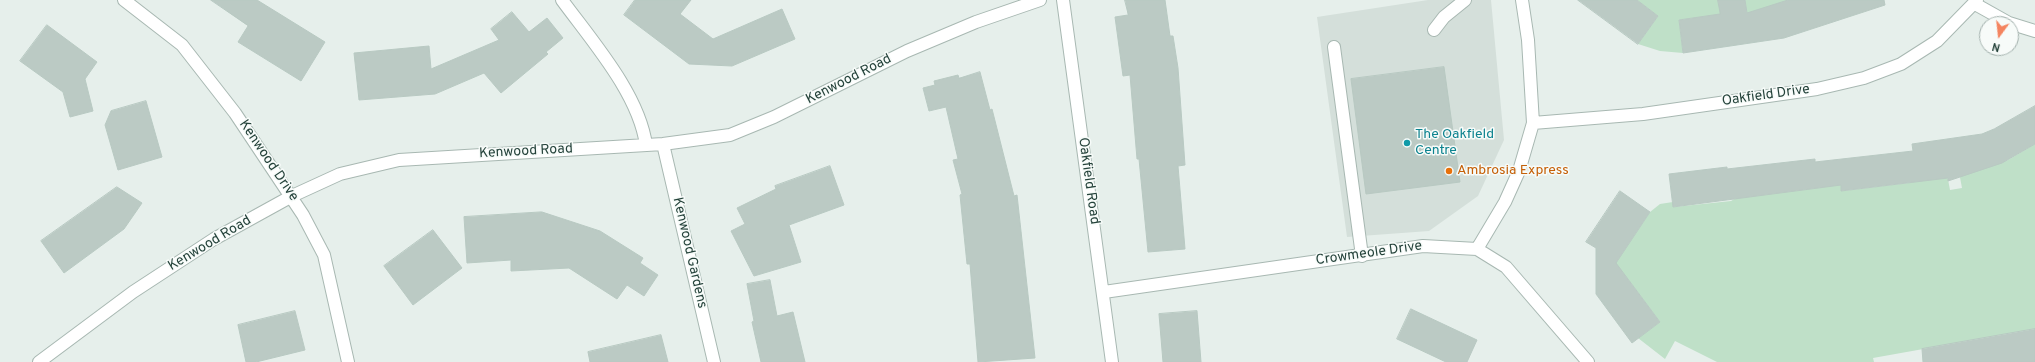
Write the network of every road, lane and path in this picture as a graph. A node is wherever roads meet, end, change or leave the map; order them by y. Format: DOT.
graph roads {
  1 [pos="124,0"];
  2 [pos="562,0"];
  3 [pos="1040,0"];
  4 [pos="1063,0"];
  5 [pos="1465,0"];
  6 [pos="1522,0"];
  7 [pos="1976,2"];
  8 [pos="1434,30"];
  9 [pos="2035,31"];
  10 [pos="1334,47"];
  11 [pos="1533,123"];
  12 [pos="663,144"];
  13 [pos="646,145"];
  14 [pos="292,196"];
  15 [pos="1477,249"];
  16 [pos="1362,256"];
  17 [pos="1104,292"];
  18 [pos="39,362"];
  19 [pos="348,362"];
  20 [pos="714,362"];
  21 [pos="1112,362"];
  22 [pos="1588,362"];
  1 -- 14 [label="street, Kenwood Drive"];
  2 -- 13 [label="street"];
  3 -- 12 [label="street, Kenwood Road"];
  4 -- 17 [label="street, Oakfield Road"];
  5 -- 8 [label="street"];
  6 -- 11 [label="street"];
  7 -- 9 [label="street, Oakfield Drive"];
  7 -- 11 [label="street, Oakfield Drive"];
  10 -- 16 [label="street"];
  11 -- 15 [label="street"];
  12 -- 13 [label="street, Kenwood Road"];
  12 -- 20 [label="street, Kenwood Gardens"];
  13 -- 14 [label="street, Kenwood Road"];
  14 -- 18 [label="street, Kenwood Road"];
  14 -- 19 [label="street, Kenwood Drive"];
  15 -- 16 [label="street, Crowmeole Drive"];
  15 -- 22 [label="street, Crowmeole Drive"];
  16 -- 17 [label="street, Crowmeole Drive"];
  17 -- 21 [label="street, Oakfield Road"];
}
